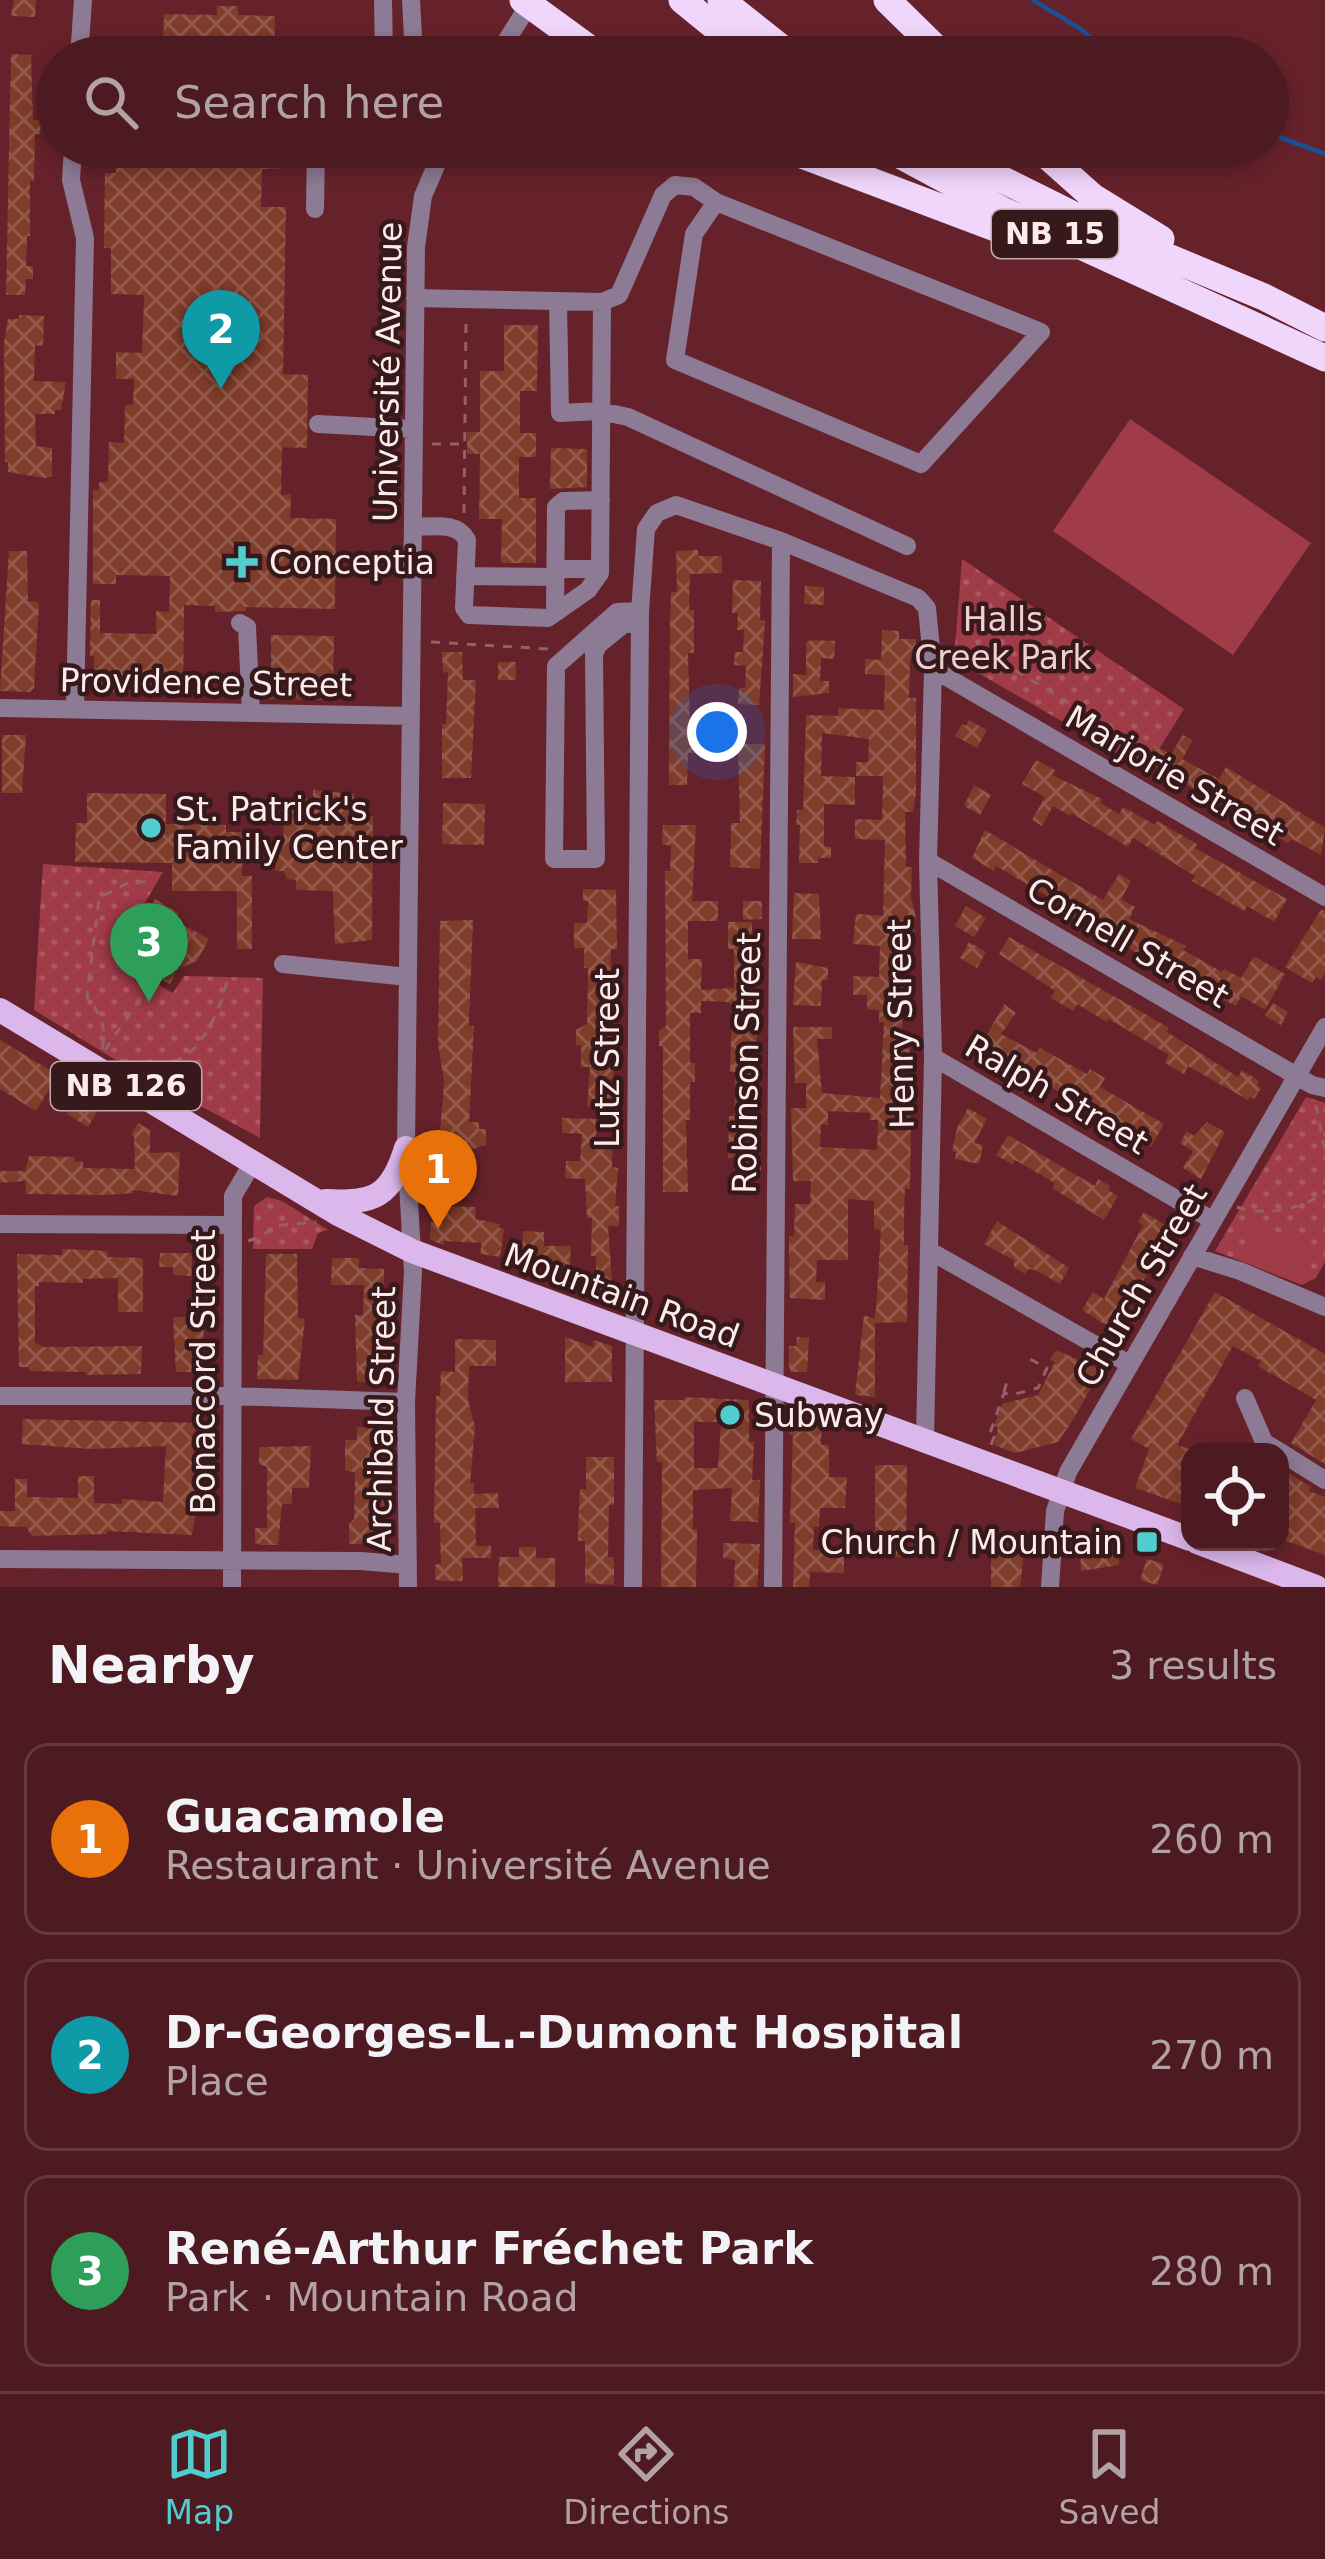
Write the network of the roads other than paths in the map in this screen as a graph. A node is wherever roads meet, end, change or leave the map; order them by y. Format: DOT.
graph roads {
  1 [pos="83,0"];
  2 [pos="383,0"];
  3 [pos="411,0"];
  4 [pos="682,0"];
  5 [pos="721,0"];
  6 [pos="887,0"];
  7 [pos="528,2"];
  8 [pos="80,36"];
  9 [pos="384,36"];
  10 [pos="412,36"];
  11 [pos="508,36"];
  12 [pos="573,36"];
  13 [pos="726,36"];
  14 [pos="766,36"];
  15 [pos="924,36"];
  16 [pos="72,168"];
  17 [pos="316,168"];
  18 [pos="435,168"];
  19 [pos="837,168"];
  20 [pos="924,168"];
  21 [pos="979,168"];
  22 [pos="1060,168"];
  23 [pos="716,202"];
  24 [pos="315,209"];
  25 [pos="1264,297"];
  26 [pos="415,298"];
  27 [pos="558,302"];
  28 [pos="602,302"];
  29 [pos="1227,314"];
  30 [pos="1325,328"];
  31 [pos="1325,358"];
  32 [pos="600,411"];
  33 [pos="318,424"];
  34 [pos="412,436"];
  35 [pos="601,500"];
  36 [pos="413,527"];
  37 [pos="781,541"];
  38 [pos="907,546"];
  39 [pos="600,569"];
  40 [pos="556,573"];
  41 [pos="464,576"];
  42 [pos="556,613"];
  43 [pos="640,617"];
  44 [pos="240,623"];
  45 [pos="594,664"];
  46 [pos="556,666"];
  47 [pos="933,669"];
  48 [pos="0,707"];
  49 [pos="75,709"];
  50 [pos="251,713"];
  51 [pos="411,716"];
  52 [pos="928,860"];
  53 [pos="1325,897"];
  54 [pos="283,964"];
  55 [pos="407,977"];
  56 [pos="0,1010"];
  57 [pos="1325,1027"];
  58 [pos="933,1057"];
  59 [pos="1311,1083"];
  60 [pos="406,1148"];
  61 [pos="253,1162"];
  62 [pos="318,1211"];
  63 [pos="1212,1220"];
  64 [pos="0,1224"];
  65 [pos="232,1225"];
  66 [pos="412,1251"];
  67 [pos="930,1251"];
  68 [pos="1192,1256"];
  69 [pos="1325,1280"];
  70 [pos="1319,1304"];
  71 [pos="635,1334"];
  72 [pos="1130,1364"];
  73 [pos="772,1385"];
  74 [pos="0,1396"];
  75 [pos="233,1396"];
  76 [pos="1245,1398"];
  77 [pos="406,1402"];
  78 [pos="925,1439"];
  79 [pos="1266,1443"];
  80 [pos="1289,1458"];
  81 [pos="1325,1480"];
  82 [pos="1061,1491"];
  83 [pos="1181,1536"];
  84 [pos="1220,1551"];
  85 [pos="0,1559"];
  86 [pos="232,1562"];
  87 [pos="408,1565"];
  88 [pos="232,1587"];
  89 [pos="408,1587"];
  90 [pos="633,1587"];
  91 [pos="773,1587"];
  92 [pos="1050,1587"];
  93 [pos="1316,1587"];
  1 -- 8 [label="street"];
  2 -- 9 [label="street"];
  3 -- 10 [label="street"];
  4 -- 13 [label="highway"];
  5 -- 14 [label="highway"];
  6 -- 15 [label="highway"];
  7 -- 11 [label="street"];
  7 -- 12 [label="highway"];
  16 -- 49 [label="street"];
  17 -- 24 [label="street"];
  18 -- 26 [label="street, Université Avenue"];
  19 -- 29 [label="highway"];
  20 -- 29 [label="highway, NB 15"];
  21 -- 25 [label="highway, NB 15"];
  22 -- 25 [label="highway"];
  23 -- 23 [label="street"];
  23 -- 28 [label="street"];
  25 -- 30 [label="highway, NB 15"];
  26 -- 27 [label="street"];
  26 -- 34 [label="street, Université Avenue"];
  27 -- 28 [label="street"];
  27 -- 32 [label="street"];
  28 -- 32 [label="street"];
  29 -- 31 [label="highway, NB 15"];
  32 -- 35 [label="street"];
  32 -- 38 [label="street"];
  33 -- 34 [label="street"];
  34 -- 36 [label="street, Université Avenue"];
  35 -- 39 [label="street"];
  35 -- 40 [label="street"];
  36 -- 41 [label="street"];
  36 -- 51 [label="street, Université Avenue"];
  37 -- 43 [label="street, Lutz Street"];
  37 -- 47 [label="street, Henry Street"];
  37 -- 73 [label="street, Robinson Street"];
  39 -- 40 [label="street"];
  39 -- 42 [label="street"];
  40 -- 41 [label="street"];
  40 -- 42 [label="street"];
  41 -- 42 [label="street"];
  43 -- 45 [label="street"];
  43 -- 46 [label="street"];
  43 -- 71 [label="street, Lutz Street"];
  44 -- 50 [label="street"];
  45 -- 46 [label="street"];
  45 -- 46 [label="street"];
  47 -- 52 [label="street, Henry Street"];
  47 -- 53 [label="street, Marjorie Street"];
  48 -- 49 [label="street, Providence Street"];
  49 -- 50 [label="street, Providence Street"];
  50 -- 51 [label="street, Providence Street"];
  51 -- 55 [label="street, Université Avenue"];
  52 -- 58 [label="street, Henry Street"];
  52 -- 59 [label="street, Cornell Street"];
  54 -- 55 [label="street"];
  55 -- 60 [label="street, Université Avenue"];
  56 -- 61 [label="main road, Mountain Road / NB 126"];
  57 -- 59 [label="street, Church Street"];
  58 -- 63 [label="street, Ralph Street"];
  58 -- 67 [label="street, Henry Street"];
  59 -- 63 [label="street, Church Street"];
  60 -- 62 [label="main road"];
  60 -- 66 [label="street, Université Avenue"];
  61 -- 62 [label="main road, Mountain Road / NB 126"];
  61 -- 65 [label="street, Bonaccord Street"];
  62 -- 66 [label="main road, Mountain Road / NB 126"];
  63 -- 68 [label="street, Church Street"];
  64 -- 65 [label="street"];
  65 -- 75 [label="street, Bonaccord Street"];
  66 -- 71 [label="main road, Mountain Road / NB 126"];
  66 -- 77 [label="street, Archibald Street"];
  67 -- 72 [label="street"];
  67 -- 78 [label="street, Henry Street"];
  68 -- 70 [label="street"];
  68 -- 72 [label="street, Church Street"];
  69 -- 70 [label="street"];
  71 -- 73 [label="main road, Mountain Road / NB 126"];
  71 -- 90 [label="street, Lutz Street"];
  72 -- 82 [label="street, Church Street"];
  73 -- 78 [label="main road, Mountain Road / NB 126"];
  73 -- 91 [label="street, Robinson Street"];
  74 -- 75 [label="street"];
  75 -- 77 [label="street"];
  75 -- 86 [label="street, Bonaccord Street"];
  76 -- 79 [label="street"];
  77 -- 87 [label="street, Archibald Street"];
  78 -- 82 [label="main road, Mountain Road / NB 126"];
  80 -- 81 [label="street"];
  82 -- 83 [label="main road, Mountain Road / NB 126"];
  82 -- 92 [label="street, Church Street"];
  84 -- 93 [label="main road, Mountain Road / NB 126"];
  85 -- 86 [label="street"];
  86 -- 87 [label="street"];
  86 -- 88 [label="street, Bonaccord Street"];
  87 -- 89 [label="street, Archibald Street"];
}
